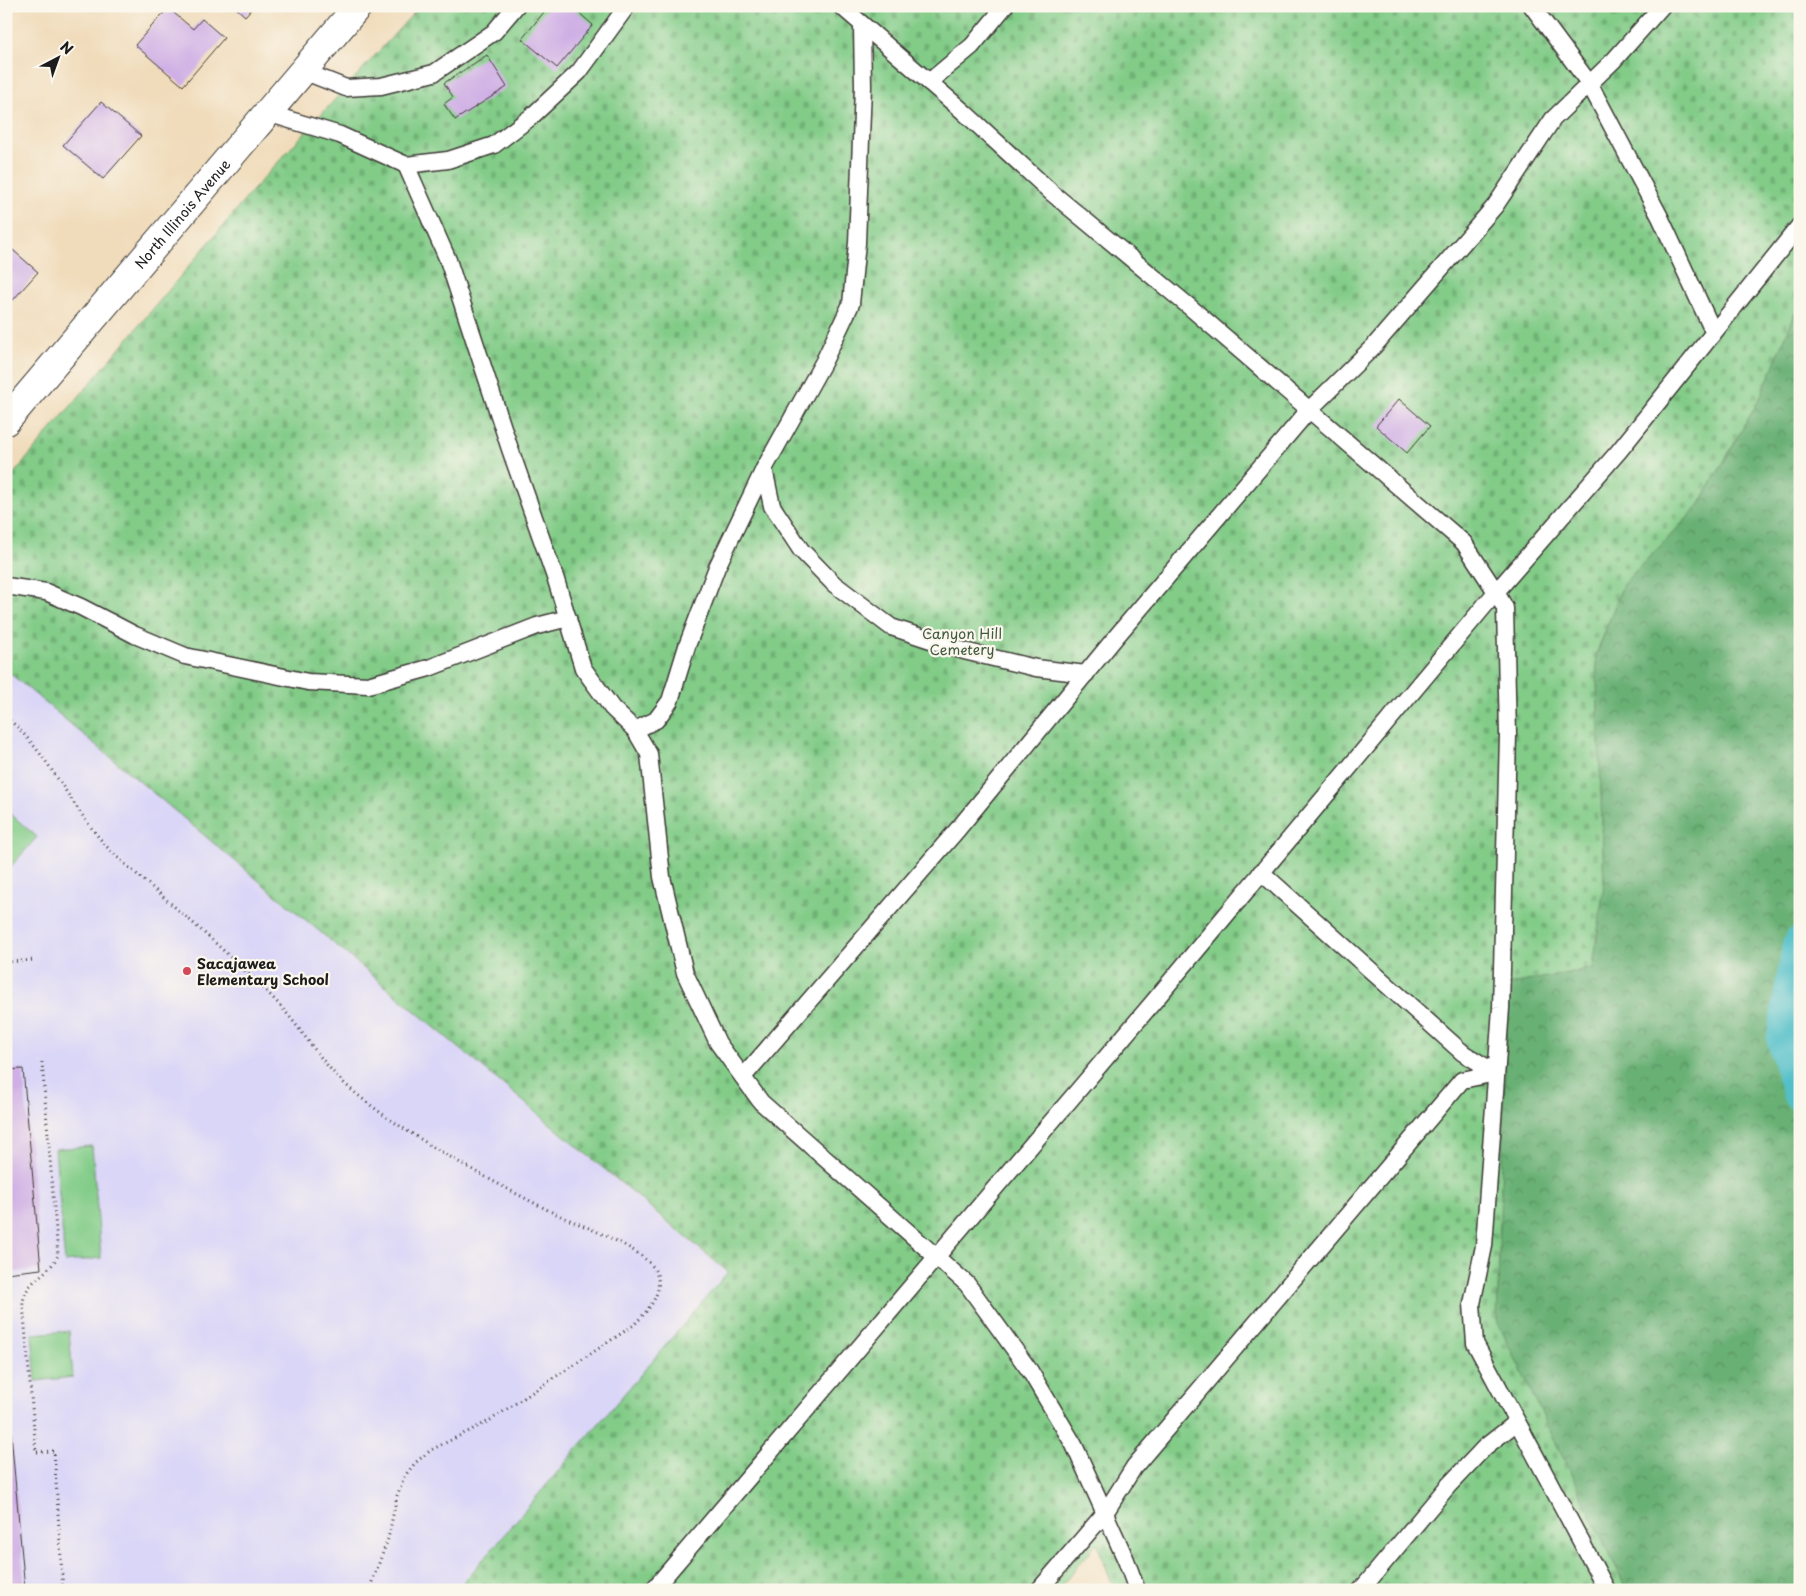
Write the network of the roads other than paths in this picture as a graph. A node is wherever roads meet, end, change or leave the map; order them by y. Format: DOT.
graph roads {
  1 [pos="358,6"];
  2 [pos="516,6"];
  3 [pos="628,6"];
  4 [pos="840,6"];
  5 [pos="1006,6"];
  6 [pos="1532,6"];
  7 [pos="1662,6"];
  8 [pos="862,25"];
  9 [pos="303,71"];
  10 [pos="929,82"];
  11 [pos="1589,84"];
  12 [pos="267,114"];
  13 [pos="406,165"];
  14 [pos="1800,225"];
  15 [pos="1713,331"];
  16 [pos="1309,410"];
  17 [pos="6,421"];
  18 [pos="764,469"];
  19 [pos="6,586"];
  20 [pos="1496,592"];
  21 [pos="568,618"];
  22 [pos="1086,674"];
  23 [pos="635,730"];
  24 [pos="1261,872"];
  25 [pos="1496,1073"];
  26 [pos="743,1077"];
  27 [pos="935,1256"];
  28 [pos="1517,1422"];
  29 [pos="1105,1513"];
  30 [pos="653,1590"];
  31 [pos="1039,1590"];
  32 [pos="1137,1590"];
  33 [pos="1360,1590"];
  34 [pos="1607,1590"];
  1 -- 9 [label="street, North Illinois Avenue"];
  2 -- 9 [label="lane"];
  3 -- 13 [label="lane"];
  4 -- 8 [label="lane"];
  5 -- 10 [label="lane"];
  6 -- 11 [label="lane"];
  7 -- 11 [label="lane"];
  8 -- 10 [label="lane"];
  8 -- 18 [label="lane"];
  9 -- 12 [label="street, North Illinois Avenue"];
  10 -- 16 [label="lane"];
  11 -- 15 [label="lane"];
  11 -- 16 [label="lane"];
  12 -- 13 [label="lane"];
  12 -- 17 [label="street, North Illinois Avenue"];
  13 -- 21 [label="lane"];
  14 -- 15 [label="lane"];
  15 -- 20 [label="lane"];
  16 -- 20 [label="lane"];
  16 -- 22 [label="lane"];
  18 -- 22 [label="lane"];
  18 -- 23 [label="lane"];
  19 -- 21 [label="lane"];
  20 -- 24 [label="lane"];
  20 -- 25 [label="lane"];
  21 -- 23 [label="lane"];
  22 -- 26 [label="lane"];
  23 -- 26 [label="lane"];
  24 -- 25 [label="lane"];
  24 -- 27 [label="lane"];
  25 -- 28 [label="lane"];
  25 -- 29 [label="lane"];
  26 -- 27 [label="lane"];
  27 -- 29 [label="lane"];
  27 -- 30 [label="lane"];
  28 -- 33 [label="lane"];
  28 -- 34 [label="lane"];
  29 -- 31 [label="lane"];
  29 -- 32 [label="lane"];
}
